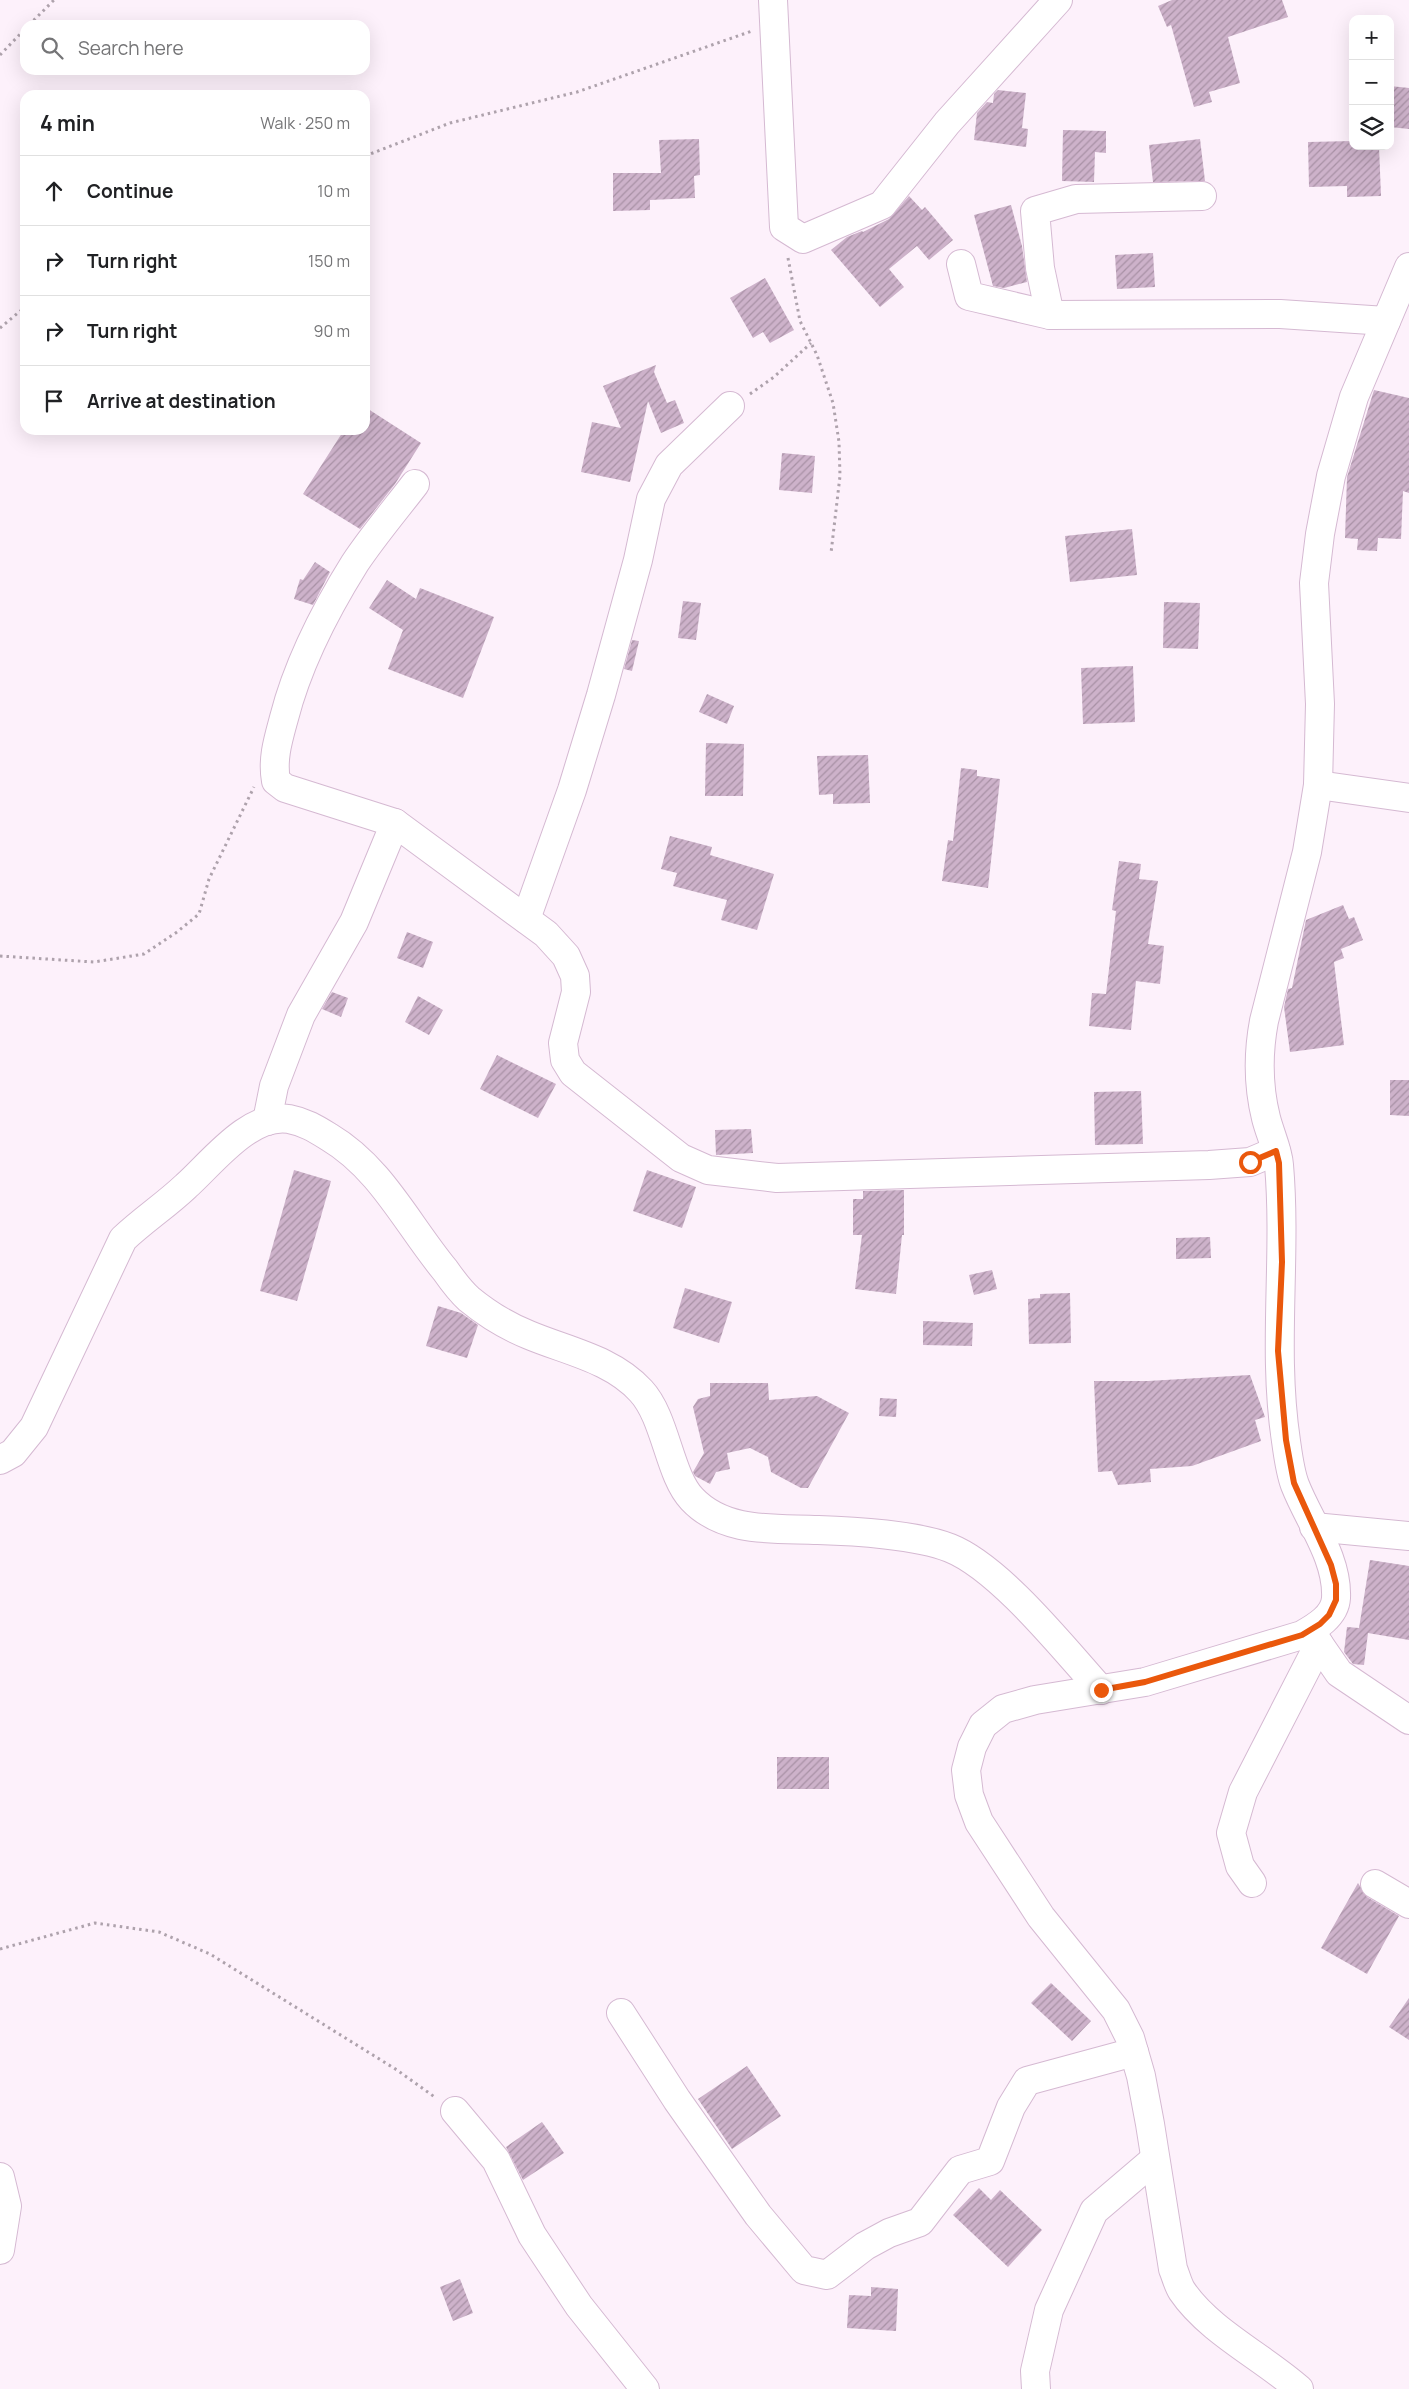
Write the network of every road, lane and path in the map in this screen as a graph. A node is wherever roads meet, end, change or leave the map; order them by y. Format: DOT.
graph roads {
  1 [pos="54,0"];
  2 [pos="1058,0"];
  3 [pos="774,12"];
  4 [pos="34,20"];
  5 [pos="20,34"];
  6 [pos="0,55"];
  7 [pos="370,154"];
  8 [pos="1202,196"];
  9 [pos="784,228"];
  10 [pos="961,264"];
  11 [pos="1409,267"];
  12 [pos="20,311"];
  13 [pos="1050,315"];
  14 [pos="1386,320"];
  15 [pos="0,328"];
  16 [pos="810,343"];
  17 [pos="730,406"];
  18 [pos="414,484"];
  19 [pos="832,553"];
  20 [pos="273,768"];
  21 [pos="1318,785"];
  22 [pos="1409,798"];
  23 [pos="395,824"];
  24 [pos="526,919"];
  25 [pos="0,956"];
  26 [pos="266,1121"];
  27 [pos="1276,1151"];
  28 [pos="0,1460"];
  29 [pos="1314,1527"];
  30 [pos="1409,1536"];
  31 [pos="1314,1637"];
  32 [pos="1101,1690"];
  33 [pos="1409,1720"];
  34 [pos="1252,1883"];
  35 [pos="1376,1884"];
  36 [pos="1409,1904"];
  37 [pos="0,1949"];
  38 [pos="621,2013"];
  39 [pos="1134,2052"];
  40 [pos="455,2111"];
  41 [pos="1155,2159"];
  42 [pos="0,2177"];
  43 [pos="0,2250"];
  44 [pos="645,2389"];
  45 [pos="1036,2389"];
  46 [pos="1299,2389"];
  1 -- 4 [label="path"];
  2 -- 9 [label="street"];
  3 -- 7 [label="path"];
  3 -- 9 [label="street"];
  5 -- 6 [label="path"];
  8 -- 13 [label="street"];
  9 -- 16 [label="path"];
  10 -- 13 [label="street"];
  11 -- 14 [label="street"];
  12 -- 15 [label="path"];
  13 -- 14 [label="street"];
  14 -- 21 [label="street"];
  16 -- 17 [label="path"];
  16 -- 19 [label="path"];
  17 -- 24 [label="street"];
  18 -- 20 [label="street"];
  20 -- 23 [label="street"];
  20 -- 25 [label="path"];
  21 -- 22 [label="street"];
  21 -- 27 [label="street"];
  23 -- 24 [label="street"];
  23 -- 26 [label="street"];
  24 -- 27 [label="street"];
  26 -- 28 [label="street"];
  26 -- 32 [label="street"];
  27 -- 29 [label="street"];
  29 -- 30 [label="street"];
  29 -- 31 [label="street"];
  31 -- 32 [label="street"];
  31 -- 33 [label="street"];
  31 -- 34 [label="street"];
  32 -- 39 [label="street"];
  35 -- 36 [label="street"];
  37 -- 40 [label="path"];
  38 -- 39 [label="street"];
  39 -- 41 [label="street"];
  40 -- 44 [label="street"];
  41 -- 45 [label="street"];
  41 -- 46 [label="street"];
  42 -- 43 [label="street"];
}
